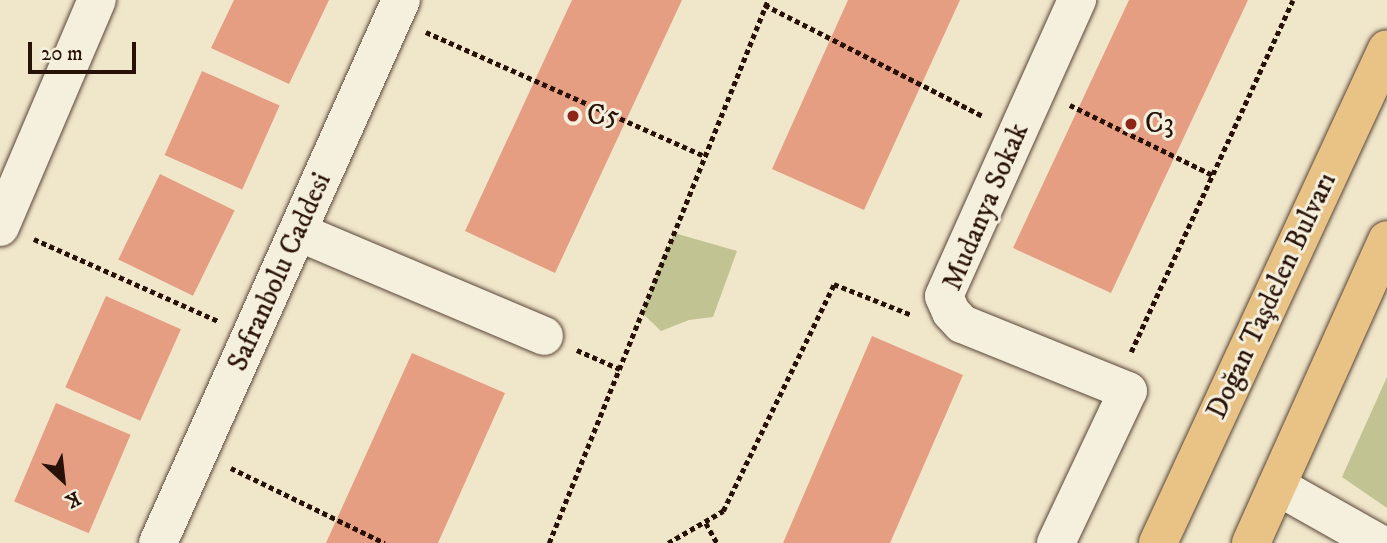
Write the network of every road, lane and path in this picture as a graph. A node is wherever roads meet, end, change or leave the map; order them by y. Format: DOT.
graph roads {
  1 [pos="97,0"];
  2 [pos="1077,0"];
  3 [pos="1293,0"];
  4 [pos="766,3"];
  5 [pos="397,9"];
  6 [pos="1387,49"];
  7 [pos="1037,89"];
  8 [pos="1017,133"];
  9 [pos="705,156"];
  10 [pos="1213,175"];
  11 [pos="1,226"];
  12 [pos="298,232"];
  13 [pos="1387,240"];
  14 [pos="951,312"];
  15 [pos="251,335"];
  16 [pos="544,336"];
  17 [pos="620,369"];
  18 [pos="1122,388"];
  19 [pos="198,453"];
  20 [pos="1277,486"];
  21 [pos="706,523"];
  22 [pos="158,543"];
  23 [pos="385,543"];
  24 [pos="550,543"];
  25 [pos="668,543"];
  26 [pos="718,543"];
  27 [pos="1056,543"];
  28 [pos="1158,543"];
  29 [pos="1251,543"];
  30 [pos="1378,543"];
  1 -- 11 [label="street"];
  2 -- 7 [label="street, Mudanya Sokak"];
  3 -- 10 [label="path"];
  4 -- 8 [label="path"];
  4 -- 9 [label="path"];
  5 -- 9 [label="path"];
  5 -- 12 [label="street, Safranbolu Caddesi"];
  6 -- 28 [label="main road, Doğan Taşdelen Bulvarı"];
  7 -- 8 [label="street, Mudanya Sokak"];
  7 -- 10 [label="path"];
  8 -- 14 [label="street, Mudanya Sokak"];
  9 -- 17 [label="path"];
  10 -- 18 [label="path"];
  11 -- 15 [label="path"];
  12 -- 15 [label="street, Safranbolu Caddesi"];
  12 -- 16 [label="street"];
  13 -- 20 [label="main road"];
  14 -- 18 [label="street, Mudanya Sokak"];
  14 -- 21 [label="path"];
  15 -- 19 [label="street, Safranbolu Caddesi"];
  16 -- 17 [label="path"];
  17 -- 24 [label="path"];
  18 -- 27 [label="street"];
  19 -- 22 [label="street, Safranbolu Caddesi"];
  19 -- 23 [label="path"];
  20 -- 29 [label="main road"];
  20 -- 30 [label="street"];
  21 -- 25 [label="path"];
  21 -- 26 [label="path"];
}
